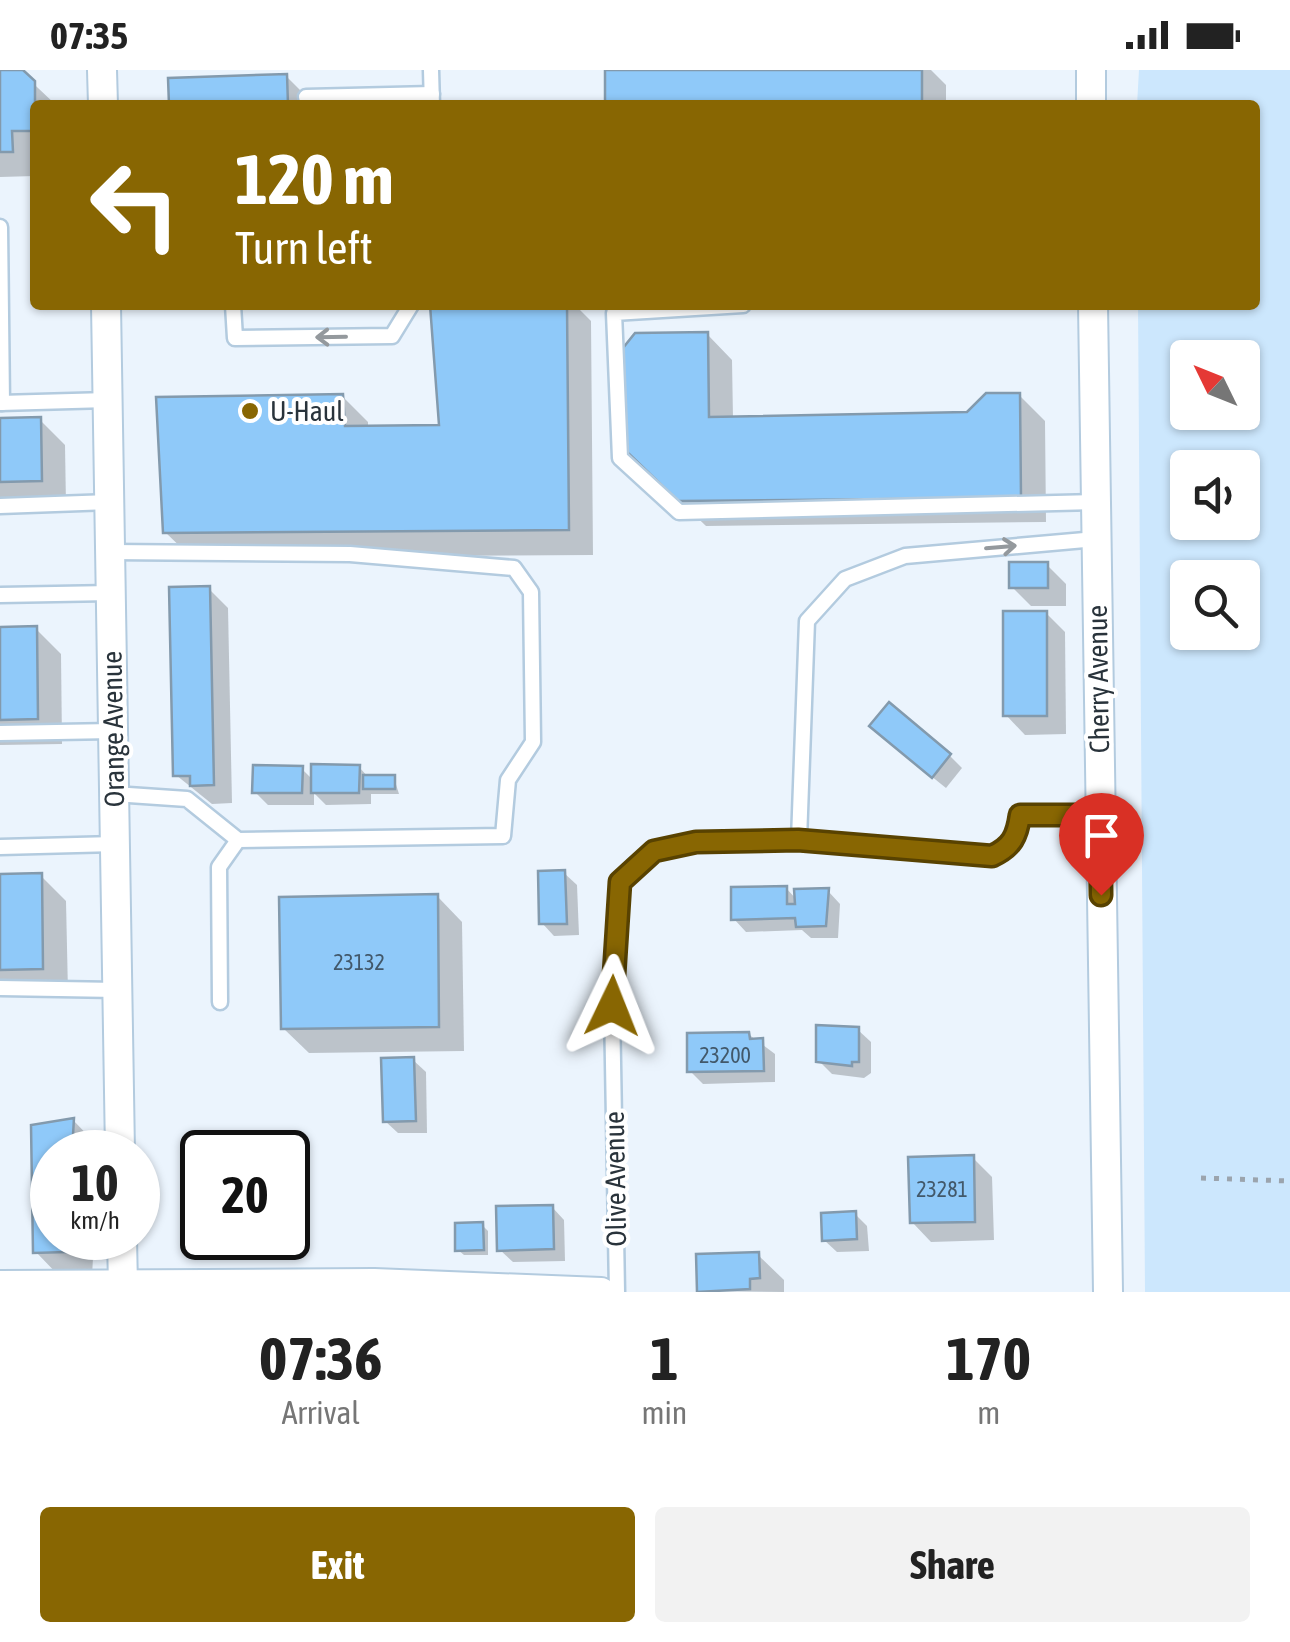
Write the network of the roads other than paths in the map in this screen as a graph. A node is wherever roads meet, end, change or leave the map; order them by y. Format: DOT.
graph roads {
  1 [pos="102,70"];
  2 [pos="431,70"];
  3 [pos="1091,70"];
  4 [pos="306,97"];
  5 [pos="103,100"];
  6 [pos="432,100"];
  7 [pos="1091,100"];
  8 [pos="0,228"];
  9 [pos="106,310"];
  10 [pos="233,310"];
  11 [pos="407,310"];
  12 [pos="662,310"];
  13 [pos="1094,310"];
  14 [pos="108,400"];
  15 [pos="1,403"];
  16 [pos="110,502"];
  17 [pos="1096,502"];
  18 [pos="0,506"];
  19 [pos="1096,539"];
  20 [pos="110,552"];
  21 [pos="111,593"];
  22 [pos="0,595"];
  23 [pos="113,731"];
  24 [pos="0,733"];
  25 [pos="114,794"];
  26 [pos="1100,815"];
  27 [pos="238,840"];
  28 [pos="798,840"];
  29 [pos="115,844"];
  30 [pos="0,847"];
  31 [pos="0,988"];
  32 [pos="117,990"];
  33 [pos="220,1002"];
  34 [pos="120,1130"];
  35 [pos="122,1260"];
  36 [pos="0,1286"];
  37 [pos="123,1286"];
  38 [pos="601,1292"];
  39 [pos="618,1292"];
  40 [pos="1108,1292"];
  1 -- 5 [label="street"];
  2 -- 6 [label="lane"];
  3 -- 7 [label="street"];
  4 -- 6 [label="lane"];
  8 -- 15 [label="lane"];
  9 -- 14 [label="street, Orange Avenue"];
  11 -- 10 [label="lane, one-way"];
  12 -- 17 [label="lane"];
  13 -- 17 [label="street, Cherry Avenue"];
  14 -- 15 [label="lane"];
  14 -- 16 [label="street, Orange Avenue"];
  16 -- 18 [label="lane"];
  16 -- 20 [label="street, Orange Avenue"];
  17 -- 19 [label="street, Cherry Avenue"];
  19 -- 26 [label="street, Cherry Avenue"];
  28 -- 19 [label="lane, one-way"];
  20 -- 21 [label="street, Orange Avenue"];
  20 -- 27 [label="lane"];
  21 -- 22 [label="lane"];
  21 -- 23 [label="street, Orange Avenue"];
  23 -- 24 [label="lane"];
  23 -- 25 [label="street, Orange Avenue"];
  25 -- 27 [label="lane"];
  25 -- 29 [label="street, Orange Avenue"];
  26 -- 28 [label="lane, Olive Avenue"];
  26 -- 40 [label="street, Cherry Avenue"];
  27 -- 33 [label="lane"];
  28 -- 39 [label="lane, Olive Avenue"];
  29 -- 30 [label="lane"];
  29 -- 32 [label="street, Orange Avenue"];
  31 -- 32 [label="lane"];
  32 -- 34 [label="street, Orange Avenue"];
  35 -- 37 [label="street"];
  36 -- 37 [label="street"];
  37 -- 38 [label="street"];
}
